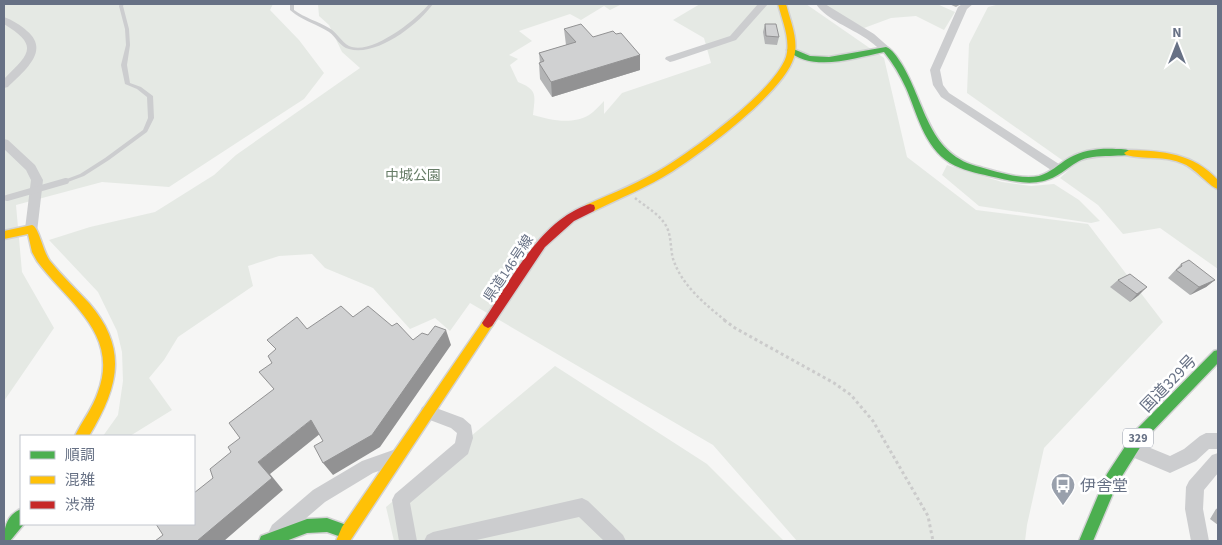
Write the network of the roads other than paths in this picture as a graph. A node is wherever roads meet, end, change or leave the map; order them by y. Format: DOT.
graph roads {
  1 [pos="122,4"];
  2 [pos="292,4"];
  3 [pos="431,4"];
  4 [pos="763,4"];
  5 [pos="782,4"];
  6 [pos="820,4"];
  7 [pos="968,4"];
  8 [pos="4,20"];
  9 [pos="886,49"];
  10 [pos="791,50"];
  11 [pos="670,59"];
  12 [pos="4,85"];
  13 [pos="4,142"];
  14 [pos="1058,169"];
  15 [pos="1218,186"];
  16 [pos="5,199"];
  17 [pos="32,229"];
  18 [pos="4,236"];
  19 [pos="1218,355"];
  20 [pos="428,412"];
  21 [pos="83,435"];
  22 [pos="1218,441"];
  23 [pos="1131,448"];
  24 [pos="397,457"];
  25 [pos="1218,461"];
  26 [pos="20,517"];
  27 [pos="4,537"];
  28 [pos="345,537"];
  29 [pos="268,540"];
  30 [pos="408,541"];
  31 [pos="433,541"];
  32 [pos="617,541"];
  33 [pos="1086,541"];
  34 [pos="1200,541"];
  1 -- 16 [label="lane, bridge"];
  2 -- 3 [label="lane"];
  4 -- 11 [label="street"];
  5 -- 10 [label="main road"];
  6 -- 9 [label="street"];
  7 -- 14 [label="street"];
  8 -- 12 [label="street"];
  9 -- 10 [label="main road"];
  9 -- 14 [label="main road"];
  10 -- 20 [label="main road, 県道146号線"];
  13 -- 17 [label="street"];
  14 -- 15 [label="main road"];
  17 -- 18 [label="main road"];
  17 -- 21 [label="main road"];
  19 -- 23 [label="main road, 国道329号 / 329"];
  20 -- 24 [label="main road, 県道146号線"];
  20 -- 30 [label="street"];
  22 -- 23 [label="street"];
  23 -- 33 [label="main road, 国道329号 / 329"];
  24 -- 28 [label="main road, 県道146号線"];
  24 -- 29 [label="street"];
  25 -- 34 [label="street"];
  26 -- 27 [label="main road"];
  28 -- 29 [label="main road"];
  31 -- 32 [label="street"];
}
